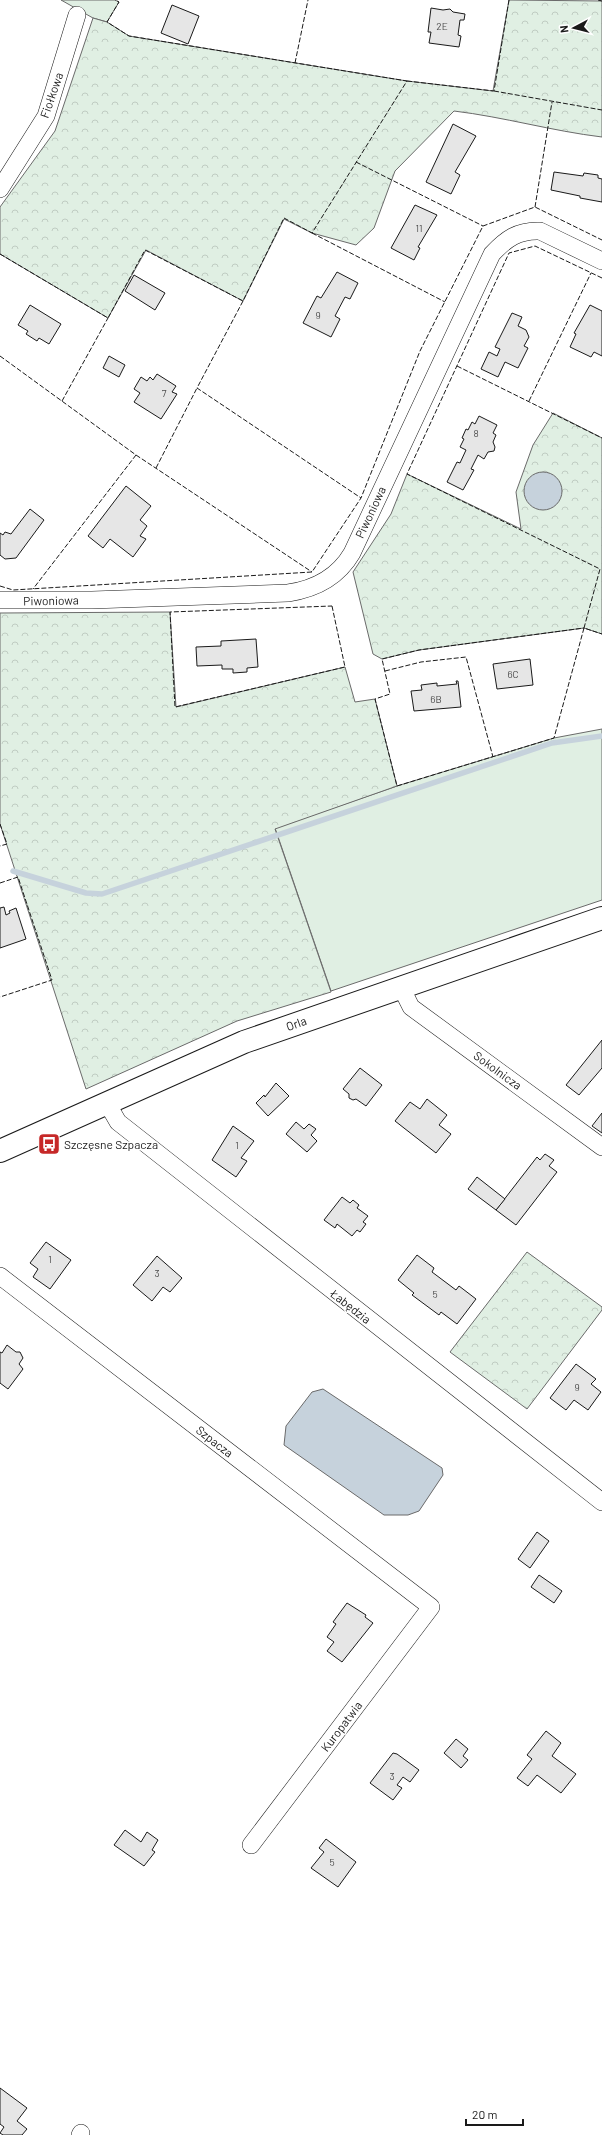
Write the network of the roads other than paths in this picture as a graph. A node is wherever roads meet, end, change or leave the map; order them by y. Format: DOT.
graph roads {
  1 [pos="77,15"];
  2 [pos="0,190"];
  3 [pos="602,261"];
  4 [pos="0,600"];
  5 [pos="602,918"];
  6 [pos="401,987"];
  7 [pos="107,1102"];
  8 [pos="602,1147"];
  9 [pos="0,1151"];
  10 [pos="0,1276"];
  11 [pos="602,1502"];
  12 [pos="430,1606"];
  13 [pos="250,1845"];
  1 -- 2 [label="street, Fiołkowa"];
  3 -- 4 [label="street, Piwoniowa"];
  5 -- 6 [label="street, Orla"];
  6 -- 7 [label="street, Orla"];
  6 -- 8 [label="street, Sokolnicza"];
  7 -- 9 [label="street, Orla"];
  7 -- 11 [label="street, Łabędzia"];
  10 -- 12 [label="street, Szpacza"];
  12 -- 13 [label="street, Kuropatwia"];
}
